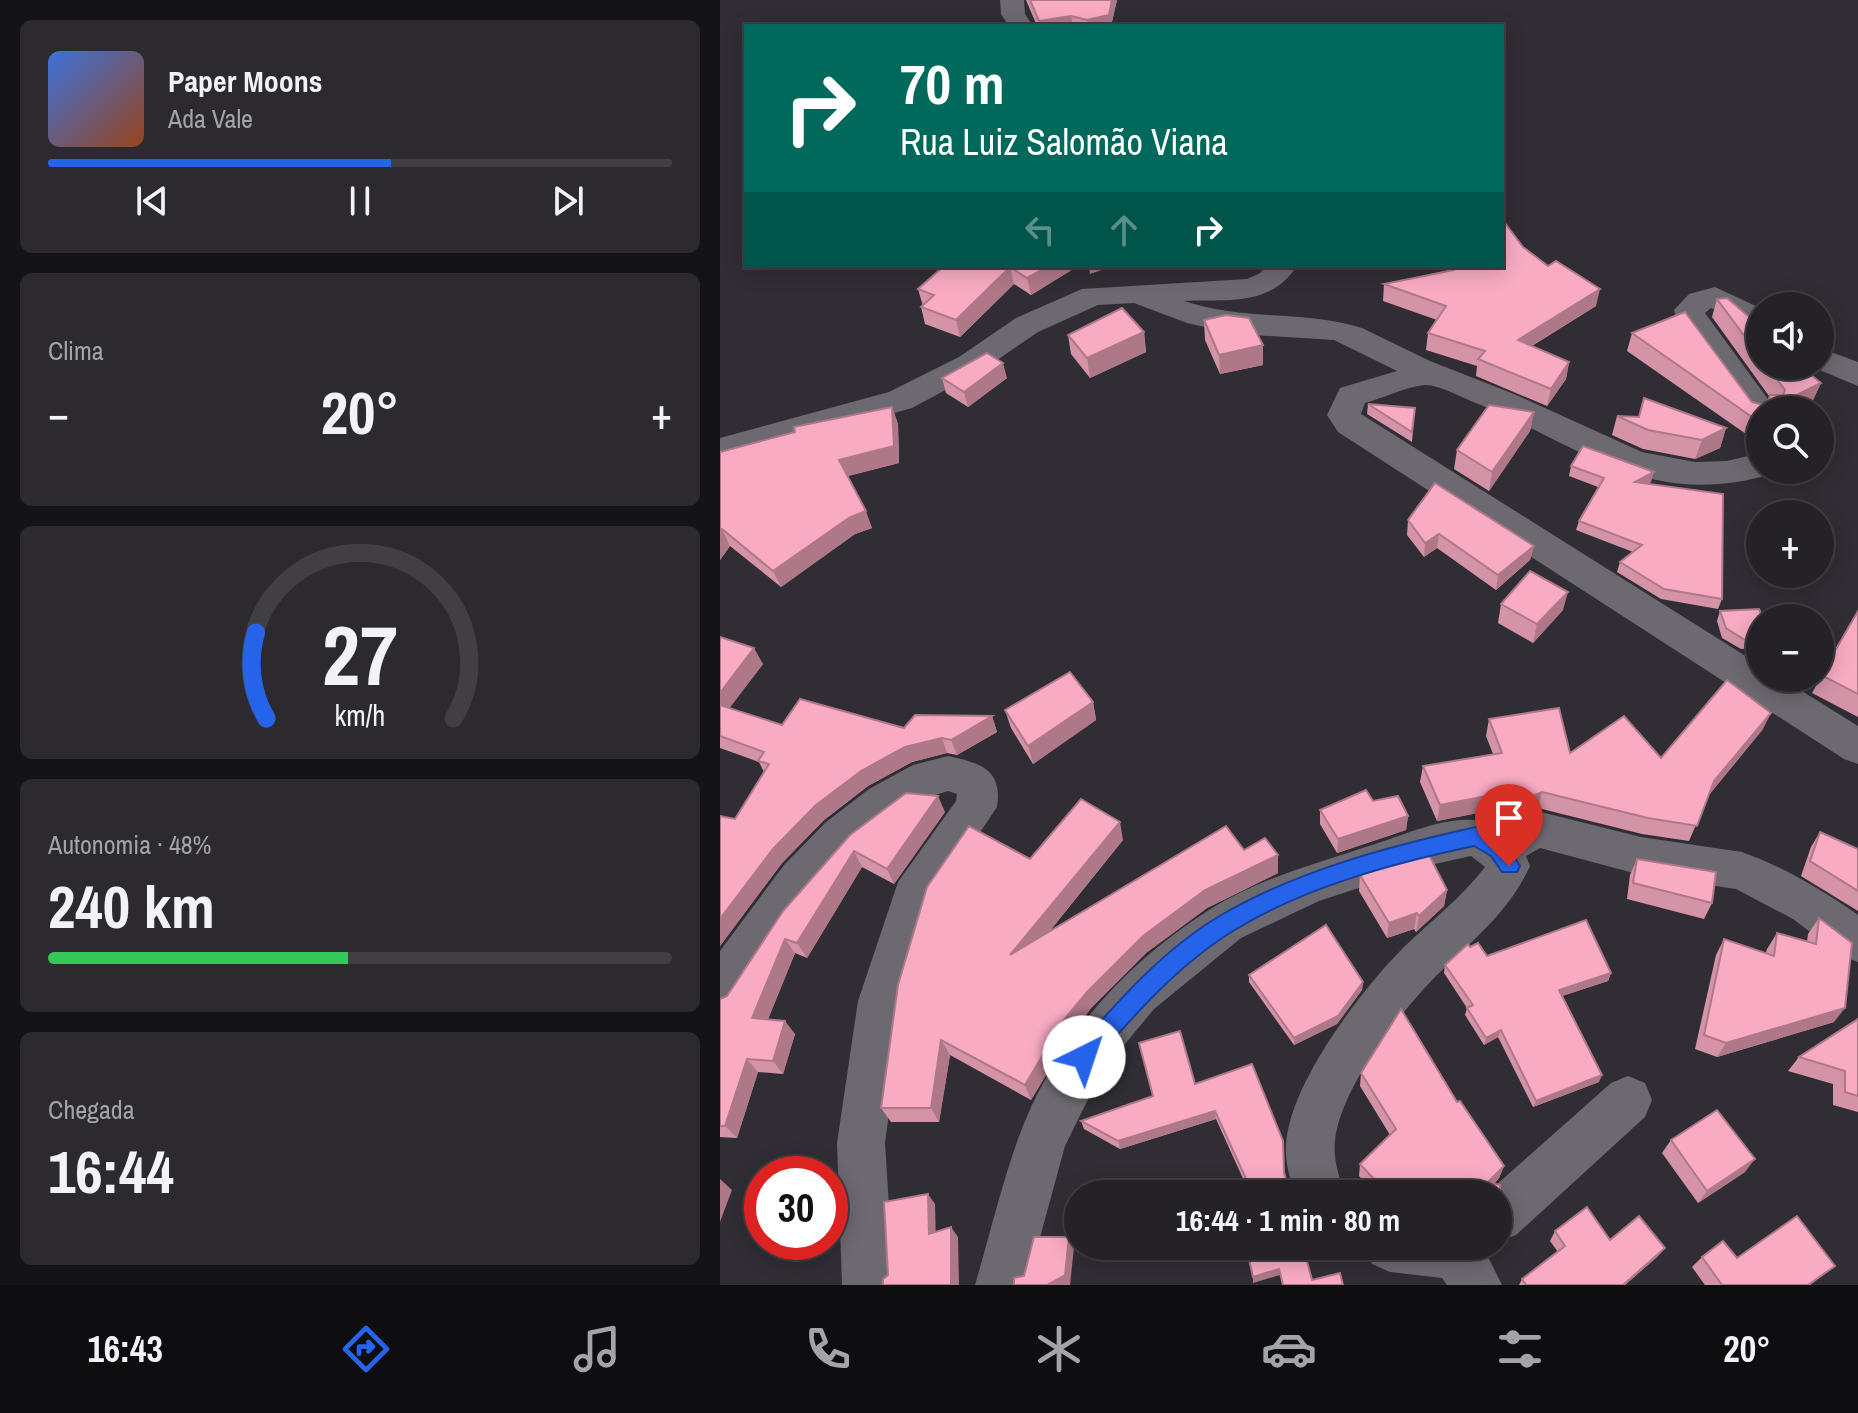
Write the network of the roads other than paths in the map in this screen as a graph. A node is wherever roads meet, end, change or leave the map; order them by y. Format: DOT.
graph roads {
  1 [pos="1012,0"];
  2 [pos="1020,24"];
  3 [pos="1280,268"];
  4 [pos="1138,294"];
  5 [pos="1746,314"];
  6 [pos="1834,364"];
  7 [pos="1429,373"];
  8 [pos="1858,375"];
  9 [pos="1749,396"];
  10 [pos="720,450"];
  11 [pos="1746,470"];
  12 [pos="1858,747"];
  13 [pos="1498,850"];
  14 [pos="1858,941"];
  15 [pos="720,993"];
  16 [pos="1628,1100"];
  17 [pos="1315,1180"];
  18 [pos="1512,1204"];
  19 [pos="868,1285"];
  20 [pos="1001,1285"];
  1 -- 2 [label="street"];
  3 -- 4 [label="street"];
  4 -- 7 [label="street"];
  4 -- 10 [label="street"];
  5 -- 9 [label="street"];
  6 -- 8 [label="street"];
  7 -- 11 [label="street"];
  7 -- 12 [label="street"];
  13 -- 14 [label="street"];
  13 -- 17 [label="street"];
  13 -- 20 [label="street"];
  15 -- 19 [label="street"];
  16 -- 18 [label="street"];
}
